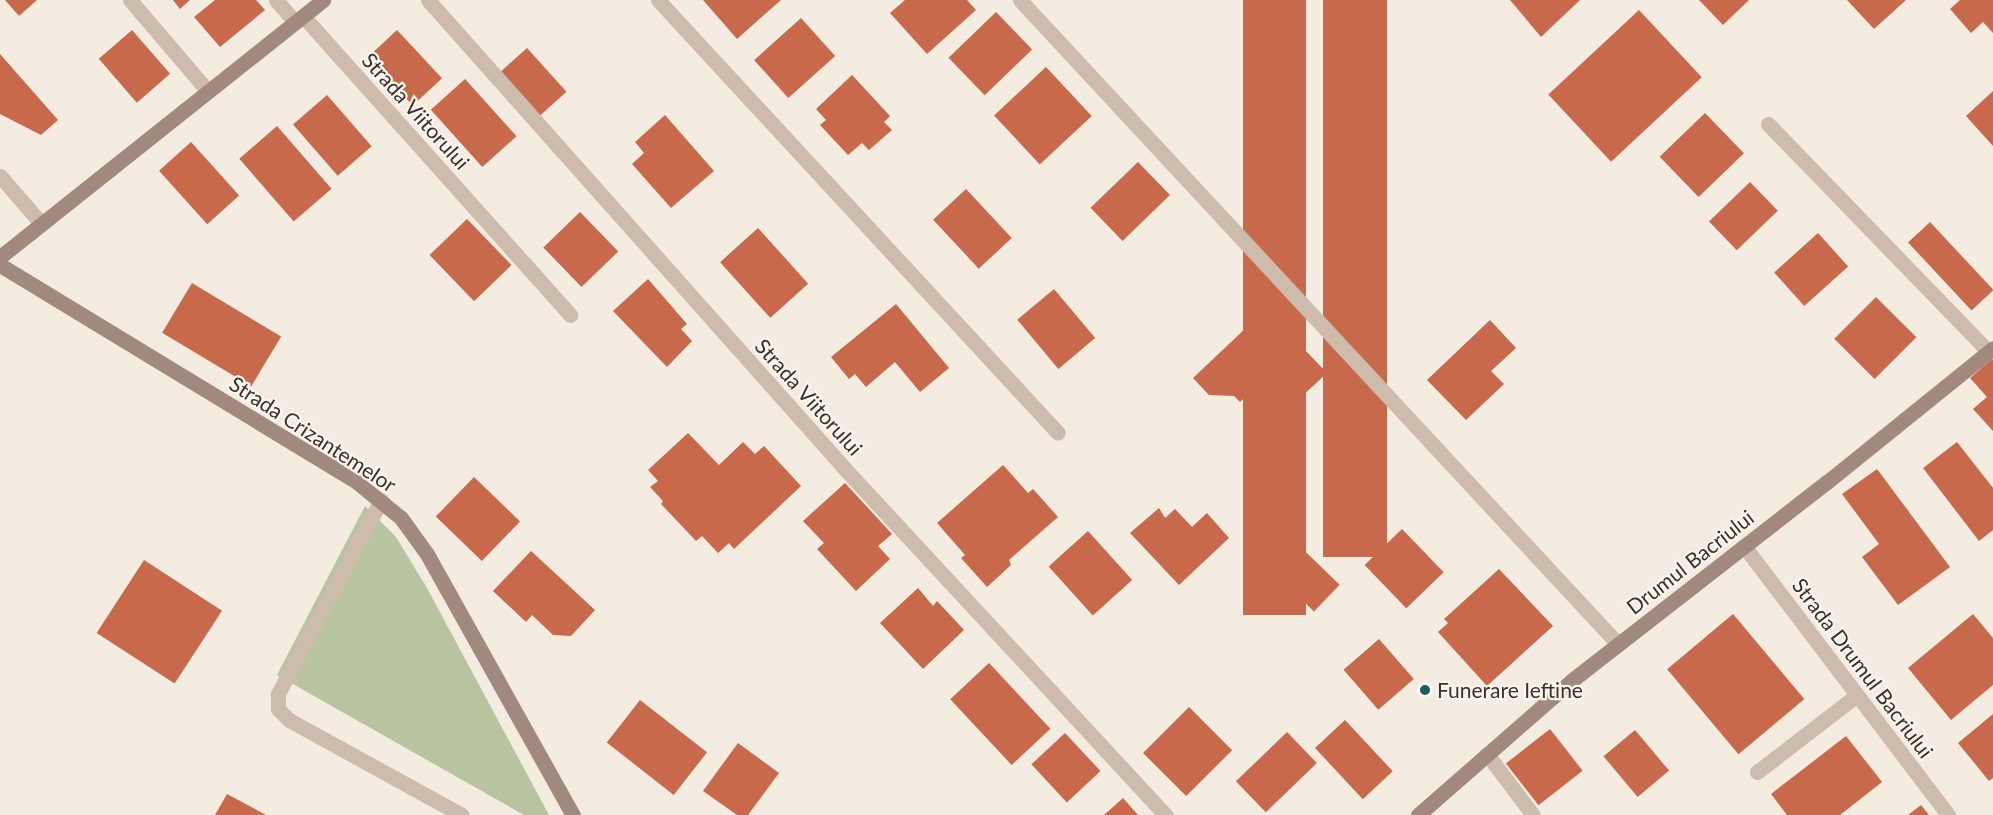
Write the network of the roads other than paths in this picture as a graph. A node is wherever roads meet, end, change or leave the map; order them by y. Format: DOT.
graph roads {
  1 [pos="130,0"];
  2 [pos="276,0"];
  3 [pos="323,0"];
  4 [pos="428,0"];
  5 [pos="658,0"];
  6 [pos="1020,0"];
  7 [pos="299,19"];
  8 [pos="207,90"];
  9 [pos="1768,124"];
  10 [pos="0,176"];
  11 [pos="40,222"];
  12 [pos="0,257"];
  13 [pos="0,265"];
  14 [pos="570,315"];
  15 [pos="1991,350"];
  16 [pos="1058,433"];
  17 [pos="381,500"];
  18 [pos="1744,546"];
  19 [pos="1618,644"];
  20 [pos="1857,695"];
  21 [pos="1487,754"];
  22 [pos="1756,772"];
  23 [pos="462,815"];
  24 [pos="573,815"];
  25 [pos="1166,815"];
  26 [pos="1418,815"];
  27 [pos="1533,815"];
  28 [pos="1948,815"];
  1 -- 8 [label="street"];
  2 -- 7 [label="street, Strada Viitorului"];
  3 -- 7 [label="street"];
  4 -- 25 [label="street, Strada Viitorului"];
  5 -- 16 [label="street"];
  6 -- 19 [label="street"];
  7 -- 8 [label="street"];
  7 -- 14 [label="street, Strada Viitorului"];
  8 -- 11 [label="street"];
  9 -- 15 [label="street"];
  10 -- 11 [label="street"];
  11 -- 12 [label="street"];
  13 -- 17 [label="street, Strada Crizantemelor"];
  15 -- 18 [label="street, Drumul Bacriului"];
  17 -- 23 [label="street"];
  17 -- 24 [label="street, Strada Crizantemelor"];
  18 -- 19 [label="street, Drumul Bacriului"];
  18 -- 20 [label="street, Strada Drumul Bacriului"];
  19 -- 21 [label="street, Drumul Bacriului"];
  20 -- 22 [label="street"];
  20 -- 28 [label="street, Strada Drumul Bacriului"];
  21 -- 26 [label="street, Drumul Bacriului"];
  21 -- 27 [label="street"];
}
